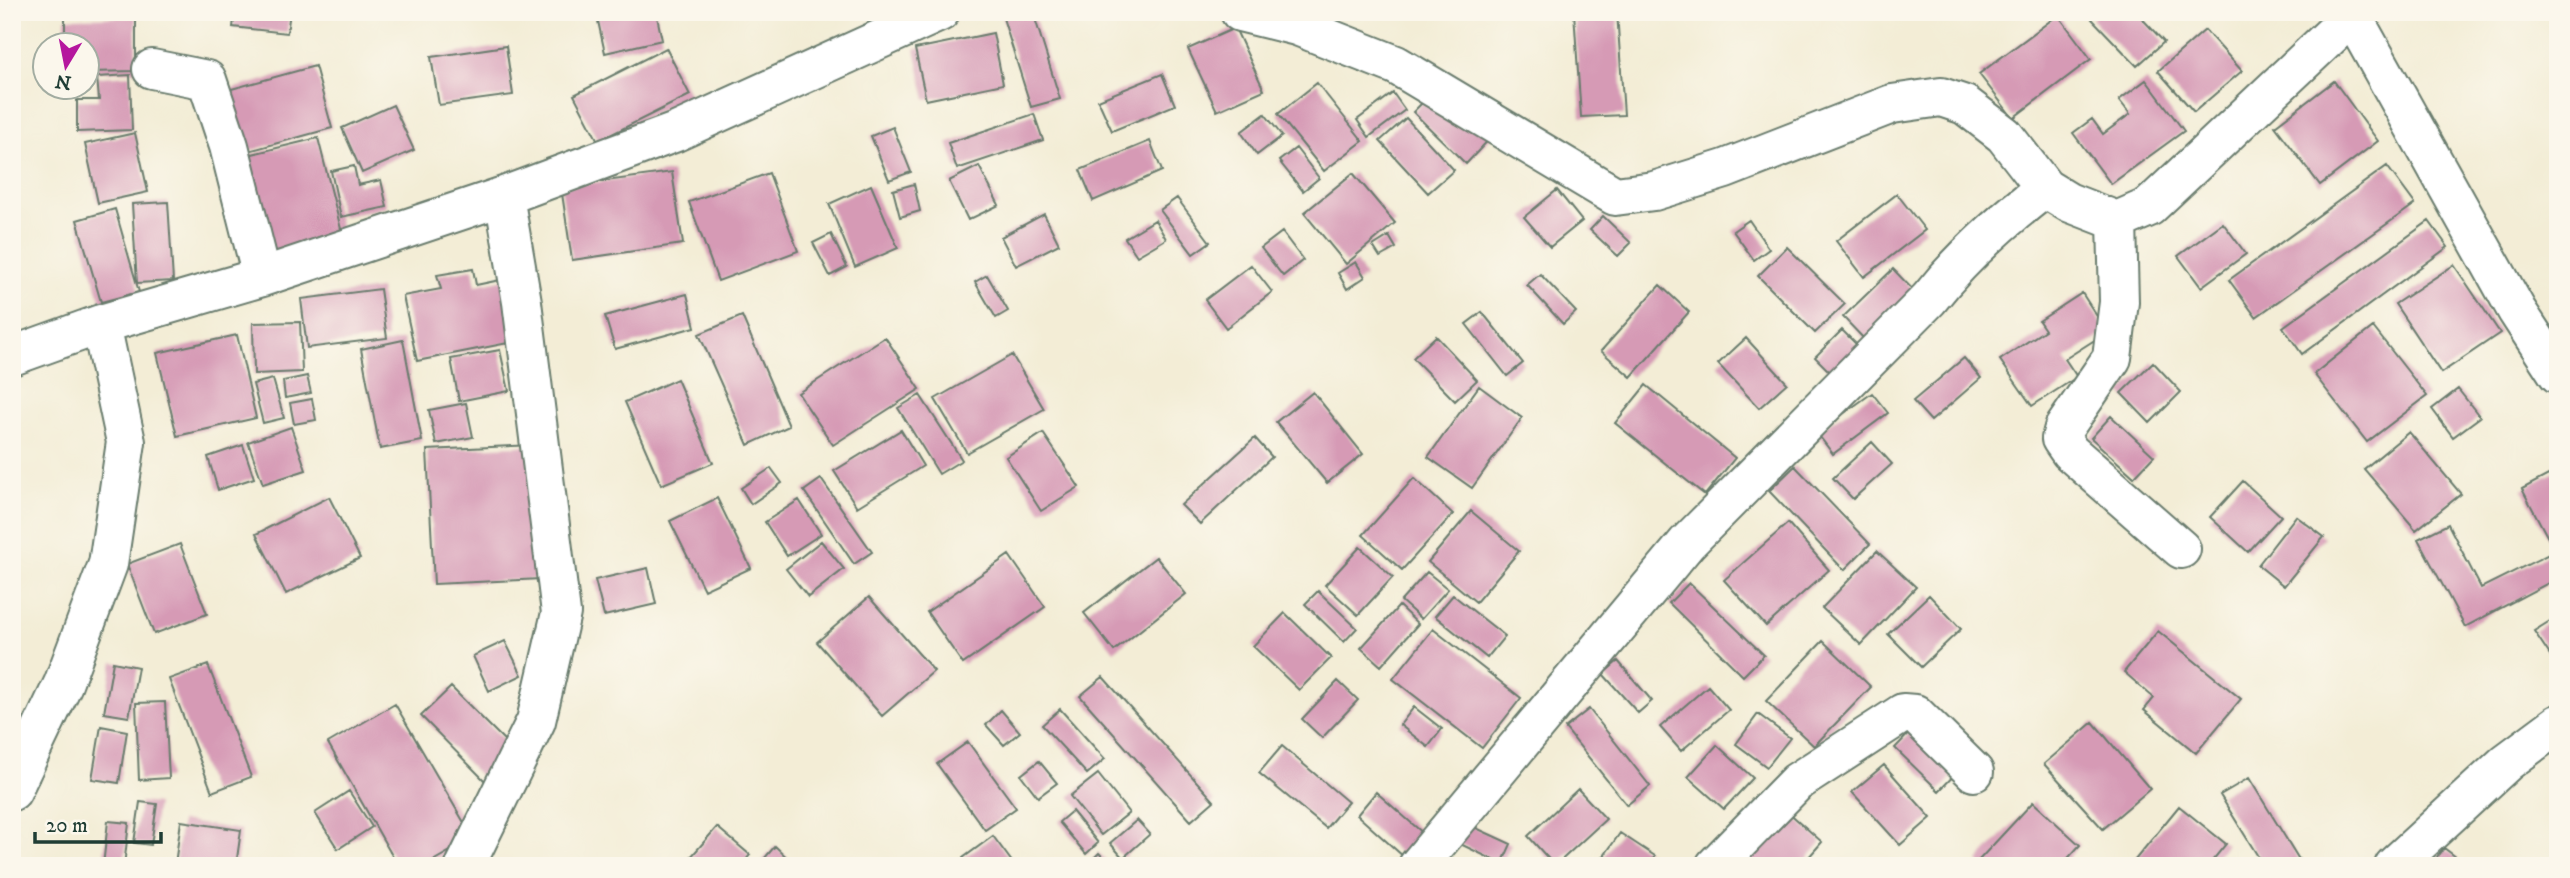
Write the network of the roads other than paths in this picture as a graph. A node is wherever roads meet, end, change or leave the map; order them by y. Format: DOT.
graph roads {
  1 [pos="940,12"];
  2 [pos="1240,12"];
  3 [pos="2353,13"];
  4 [pos="152,69"];
  5 [pos="2045,188"];
  6 [pos="504,196"];
  7 [pos="2117,221"];
  8 [pos="262,276"];
  9 [pos="101,324"];
  10 [pos="12,356"];
  11 [pos="2558,374"];
  12 [pos="2181,549"];
  13 [pos="2558,724"];
  14 [pos="1974,772"];
  15 [pos="12,791"];
  16 [pos="466,865"];
  17 [pos="1418,866"];
  18 [pos="1715,866"];
  19 [pos="2394,866"];
  1 -- 6 [label="street"];
  2 -- 5 [label="street"];
  3 -- 7 [label="street"];
  3 -- 11 [label="street"];
  4 -- 8 [label="street"];
  5 -- 7 [label="street"];
  5 -- 17 [label="street"];
  6 -- 8 [label="street"];
  6 -- 16 [label="street"];
  7 -- 12 [label="street"];
  8 -- 9 [label="street"];
  9 -- 10 [label="street"];
  9 -- 15 [label="street"];
  13 -- 19 [label="street"];
  14 -- 18 [label="street"];
}
